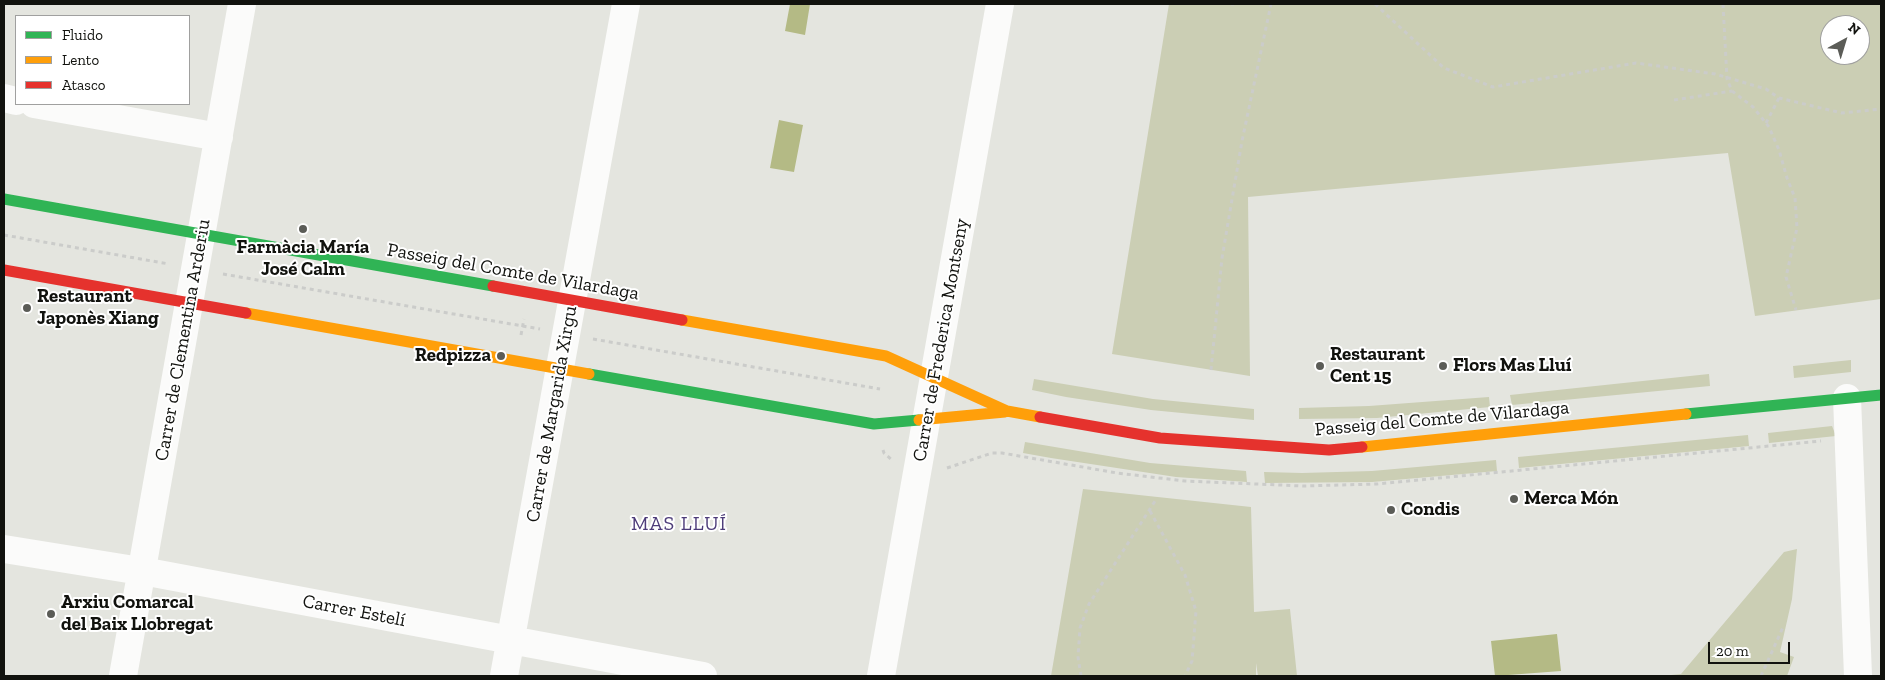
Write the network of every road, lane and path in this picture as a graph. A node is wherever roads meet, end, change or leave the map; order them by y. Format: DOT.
graph roads {
  1 [pos="242,4"];
  2 [pos="626,4"];
  3 [pos="1000,4"];
  4 [pos="1271,4"];
  5 [pos="1375,4"];
  6 [pos="1723,4"];
  7 [pos="1727,79"];
  8 [pos="1732,91"];
  9 [pos="1779,98"];
  10 [pos="1674,100"];
  11 [pos="40,105"];
  12 [pos="1881,109"];
  13 [pos="1766,123"];
  14 [pos="219,137"];
  15 [pos="4,199"];
  16 [pos="201,234"];
  17 [pos="4,235"];
  18 [pos="159,255"];
  19 [pos="158,262"];
  20 [pos="177,265"];
  21 [pos="238,269"];
  22 [pos="4,270"];
  23 [pos="156,272"];
  24 [pos="220,273"];
  25 [pos="236,276"];
  26 [pos="235,286"];
  27 [pos="572,300"];
  28 [pos="189,303"];
  29 [pos="1796,310"];
  30 [pos="526,312"];
  31 [pos="523,326"];
  32 [pos="543,329"];
  33 [pos="604,334"];
  34 [pos="585,337"];
  35 [pos="521,339"];
  36 [pos="602,340"];
  37 [pos="601,347"];
  38 [pos="560,368"];
  39 [pos="1211,370"];
  40 [pos="934,378"];
  41 [pos="881,382"];
  42 [pos="880,389"];
  43 [pos="1881,395"];
  44 [pos="879,396"];
  45 [pos="1847,398"];
  46 [pos="1007,411"];
  47 [pos="927,419"];
  48 [pos="1023,456"];
  49 [pos="944,469"];
  50 [pos="1157,498"];
  51 [pos="1150,510"];
  52 [pos="4,549"];
  53 [pos="142,571"];
  54 [pos="1784,625"];
  55 [pos="511,640"];
  56 [pos="123,676"];
  57 [pos="504,676"];
  58 [pos="703,676"];
  59 [pos="881,676"];
  60 [pos="1081,676"];
  61 [pos="1185,676"];
  62 [pos="1761,676"];
  63 [pos="1858,676"];
  1 -- 14 [label="street, Carrer de Clementina Arderiu"];
  2 -- 27 [label="street, Carrer de Margarida Xirgu"];
  3 -- 40 [label="street, Carrer de Frederica Montseny"];
  4 -- 39 [label="path"];
  5 -- 7 [label="path"];
  6 -- 7 [label="path"];
  7 -- 8 [label="path"];
  7 -- 9 [label="path"];
  8 -- 10 [label="path"];
  8 -- 13 [label="path"];
  9 -- 12 [label="path"];
  9 -- 13 [label="path"];
  11 -- 14 [label="street"];
  13 -- 29 [label="path"];
  14 -- 16 [label="street, Carrer de Clementina Arderiu"];
  15 -- 16 [label="street, Passeig del Comte de Vilardaga"];
  16 -- 27 [label="street, Passeig del Comte de Vilardaga"];
  16 -- 28 [label="street, Carrer de Clementina Arderiu"];
  17 -- 19 [label="path"];
  18 -- 19 [label="path"];
  19 -- 20 [label="path"];
  19 -- 23 [label="path"];
  21 -- 25 [label="path"];
  22 -- 28 [label="street, Passeig del Comte de Vilardaga"];
  24 -- 25 [label="path"];
  25 -- 26 [label="path"];
  25 -- 31 [label="path"];
  27 -- 38 [label="street, Carrer de Margarida Xirgu"];
  27 -- 40 [label="street, Passeig del Comte de Vilardaga"];
  28 -- 38 [label="street, Passeig del Comte de Vilardaga"];
  28 -- 53 [label="street, Carrer de Clementina Arderiu"];
  30 -- 31 [label="path, Passeig del Comte de Vilardaga"];
  31 -- 32 [label="path"];
  31 -- 35 [label="path, Passeig del Comte de Vilardaga"];
  33 -- 36 [label="path"];
  34 -- 36 [label="path"];
  36 -- 37 [label="path"];
  36 -- 42 [label="path"];
  38 -- 47 [label="street, Passeig del Comte de Vilardaga"];
  38 -- 55 [label="street, Carrer de Margarida Xirgu"];
  40 -- 46 [label="street, Passeig del Comte de Vilardaga"];
  40 -- 47 [label="street, Carrer de Frederica Montseny"];
  41 -- 42 [label="path"];
  42 -- 44 [label="path"];
  43 -- 45 [label="street, Passeig del Comte de Vilardaga"];
  45 -- 46 [label="street, Passeig del Comte de Vilardaga"];
  45 -- 63 [label="street"];
  46 -- 47 [label="street, Passeig del Comte de Vilardaga"];
  47 -- 59 [label="street, Carrer de Frederica Montseny"];
  48 -- 49 [label="path"];
  50 -- 51 [label="path"];
  51 -- 60 [label="path"];
  51 -- 61 [label="path"];
  52 -- 53 [label="street, Carrer Estelí"];
  53 -- 55 [label="street, Carrer Estelí"];
  53 -- 56 [label="street, Carrer de Clementina Arderiu"];
  54 -- 62 [label="path"];
  55 -- 57 [label="street, Carrer de Margarida Xirgu"];
  55 -- 58 [label="street, Carrer Estelí"];
}
